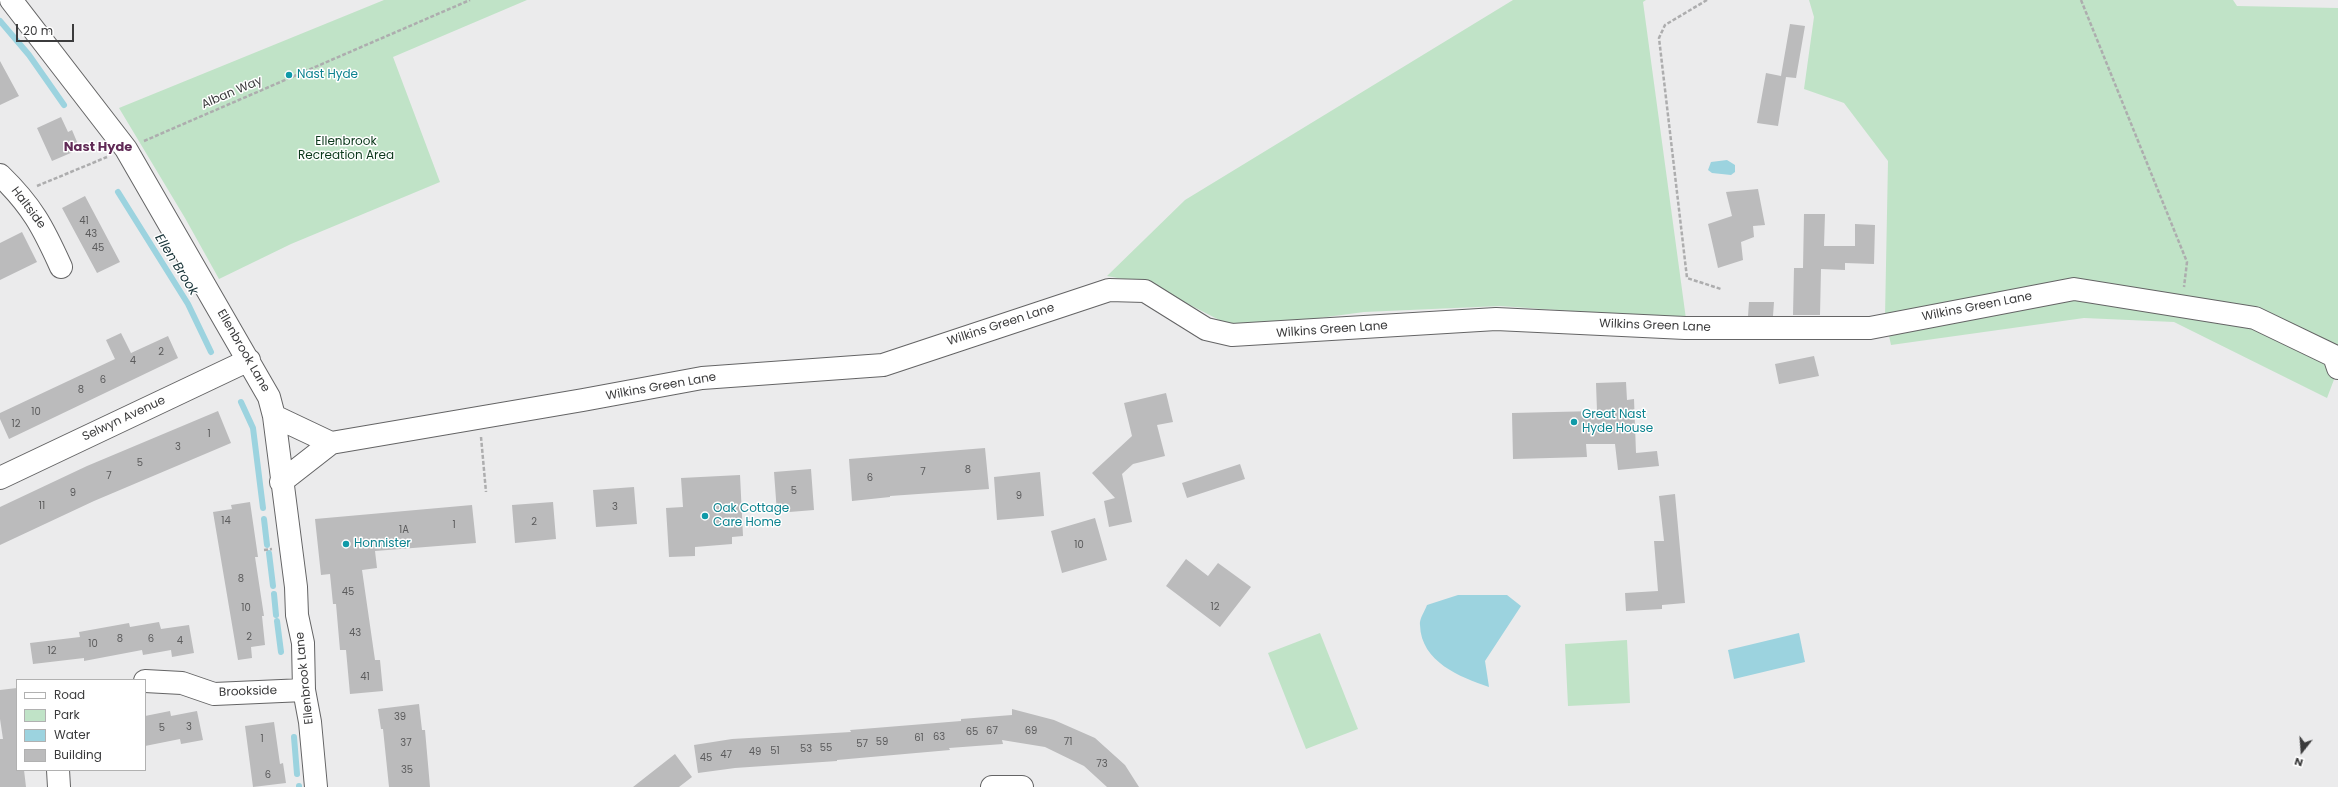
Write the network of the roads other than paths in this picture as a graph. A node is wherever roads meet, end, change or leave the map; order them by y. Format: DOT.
graph roads {
  1 [pos="11,0"];
  2 [pos="0,175"];
  3 [pos="61,267"];
  4 [pos="249,360"];
  5 [pos="2337,360"];
  6 [pos="274,416"];
  7 [pos="332,443"];
  8 [pos="0,478"];
  9 [pos="281,482"];
  10 [pos="146,681"];
  11 [pos="304,690"];
  12 [pos="58,771"];
  13 [pos="59,787"];
  14 [pos="316,787"];
  15 [pos="992,787"];
  16 [pos="1022,787"];
  1 -- 4 [label="street, Ellenbrook Lane"];
  2 -- 3 [label="street, Haltside"];
  4 -- 6 [label="street, Ellenbrook Lane"];
  4 -- 8 [label="street, Selwyn Avenue"];
  5 -- 7 [label="street, Wilkins Green Lane"];
  6 -- 7 [label="street"];
  6 -- 9 [label="street, Ellenbrook Lane"];
  7 -- 9 [label="street, Wilkins Green Lane"];
  9 -- 11 [label="street, Ellenbrook Lane"];
  10 -- 11 [label="street, Brookside"];
  11 -- 14 [label="street, Ellenbrook Lane"];
  12 -- 13 [label="street"];
  15 -- 16 [label="street"];
}
